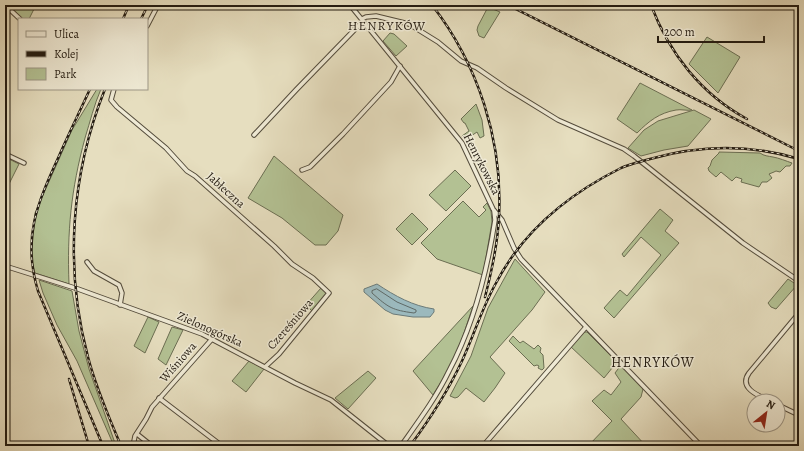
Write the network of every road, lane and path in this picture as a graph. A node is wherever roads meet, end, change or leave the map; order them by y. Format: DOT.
graph roads {
  1 [pos="5,5"];
  2 [pos="158,5"];
  3 [pos="350,5"];
  4 [pos="19,18"];
  5 [pos="363,20"];
  6 [pos="148,24"];
  7 [pos="400,66"];
  8 [pos="114,90"];
  9 [pos="254,135"];
  10 [pos="5,154"];
  11 [pos="24,163"];
  12 [pos="302,170"];
  13 [pos="493,209"];
  14 [pos="87,262"];
  15 [pos="5,266"];
  16 [pos="799,281"];
  17 [pos="330,293"];
  18 [pos="120,305"];
  19 [pos="799,313"];
  20 [pos="586,327"];
  21 [pos="212,339"];
  22 [pos="266,366"];
  23 [pos="755,393"];
  24 [pos="159,398"];
  25 [pos="786,409"];
  26 [pos="799,415"];
  27 [pos="137,434"];
  28 [pos="5,440"];
  29 [pos="12,446"];
  30 [pos="133,446"];
  31 [pos="152,446"];
  32 [pos="222,446"];
  33 [pos="389,446"];
  34 [pos="401,446"];
  35 [pos="483,446"];
  36 [pos="701,446"];
  1 -- 4 [label="street"];
  2 -- 6 [label="street"];
  3 -- 5 [label="street, Henrykowska"];
  5 -- 7 [label="street, Henrykowska"];
  5 -- 9 [label="street"];
  5 -- 16 [label="street"];
  7 -- 12 [label="street"];
  7 -- 13 [label="street, Henrykowska"];
  8 -- 17 [label="street, Jabłeczna"];
  10 -- 11 [label="street"];
  13 -- 20 [label="street, Henrykowska"];
  13 -- 34 [label="street"];
  14 -- 18 [label="street"];
  15 -- 18 [label="street, Zielonogórska"];
  17 -- 22 [label="street, Czereśniowa"];
  18 -- 21 [label="street, Zielonogórska"];
  19 -- 23 [label="street"];
  20 -- 35 [label="street"];
  20 -- 36 [label="street, Henrykowska"];
  21 -- 22 [label="street, Zielonogórska"];
  21 -- 24 [label="street, Wiśniowa"];
  22 -- 33 [label="street, Zielonogórska"];
  24 -- 27 [label="street, Wiśniowa"];
  24 -- 32 [label="street, Wiśniowa"];
  25 -- 26 [label="street"];
  27 -- 30 [label="street, Wiśniowa"];
  27 -- 31 [label="street"];
  28 -- 29 [label="street"];
}
